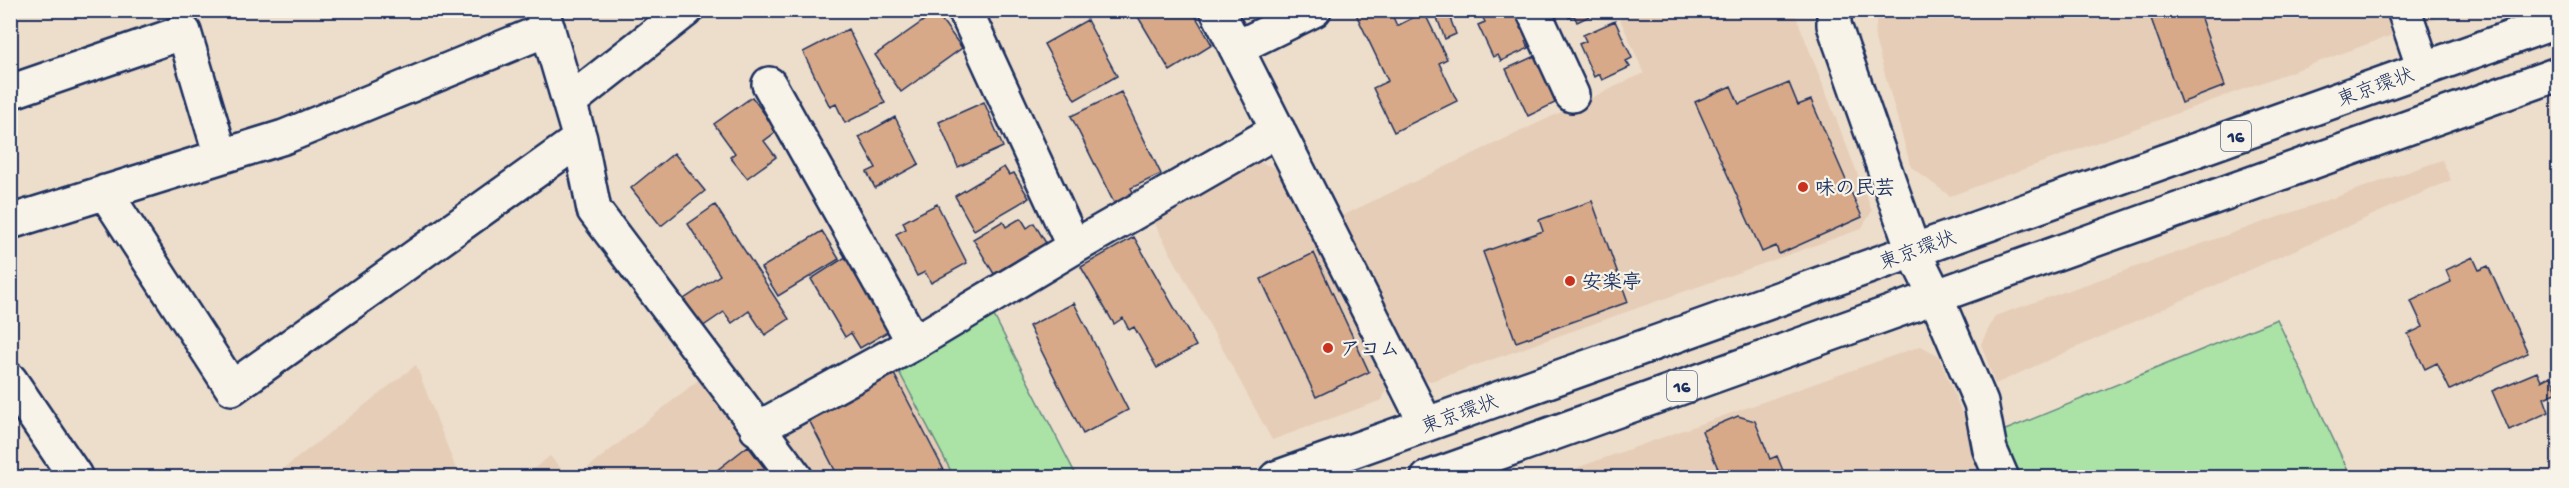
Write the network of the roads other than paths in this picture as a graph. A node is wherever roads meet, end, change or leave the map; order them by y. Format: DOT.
graph roads {
  1 [pos="686,10"];
  2 [pos="965,10"];
  3 [pos="1216,10"];
  4 [pos="1314,10"];
  5 [pos="1533,10"];
  6 [pos="1834,10"];
  7 [pos="2404,10"];
  8 [pos="545,20"];
  9 [pos="2559,21"];
  10 [pos="1236,48"];
  11 [pos="2424,69"];
  12 [pos="2559,74"];
  13 [pos="769,84"];
  14 [pos="10,92"];
  15 [pos="1572,95"];
  16 [pos="569,102"];
  17 [pos="1278,130"];
  18 [pos="580,139"];
  19 [pos="221,156"];
  20 [pos="105,192"];
  21 [pos="10,222"];
  22 [pos="1074,247"];
  23 [pos="1913,250"];
  24 [pos="1935,295"];
  25 [pos="914,344"];
  26 [pos="10,380"];
  27 [pos="1426,424"];
  28 [pos="757,429"];
  29 [pos="73,477"];
  30 [pos="796,477"];
  31 [pos="1276,477"];
  32 [pos="1428,477"];
  33 [pos="2002,477"];
  1 -- 16 [label="main road"];
  2 -- 22 [label="main road"];
  3 -- 10 [label="main road"];
  4 -- 10 [label="main road"];
  5 -- 15 [label="main road"];
  6 -- 23 [label="main road"];
  7 -- 11 [label="main road"];
  8 -- 16 [label="main road"];
  8 -- 19 [label="main road"];
  9 -- 11 [label="main road, 東京環状 / 16"];
  10 -- 17 [label="main road"];
  11 -- 23 [label="main road, 東京環状 / 16"];
  12 -- 24 [label="main road, 16"];
  13 -- 25 [label="main road"];
  14 -- 19 [label="main road"];
  16 -- 18 [label="main road"];
  17 -- 22 [label="main road"];
  17 -- 27 [label="main road"];
  18 -- 20 [label="main road"];
  18 -- 28 [label="main road"];
  19 -- 20 [label="main road"];
  20 -- 21 [label="main road"];
  22 -- 25 [label="main road"];
  23 -- 24 [label="main road"];
  23 -- 27 [label="main road, 東京環状 / 16"];
  24 -- 32 [label="main road, 16"];
  24 -- 33 [label="main road"];
  25 -- 28 [label="main road"];
  26 -- 29 [label="main road"];
  27 -- 31 [label="main road, 東京環状 / 16"];
  28 -- 30 [label="main road"];
}
